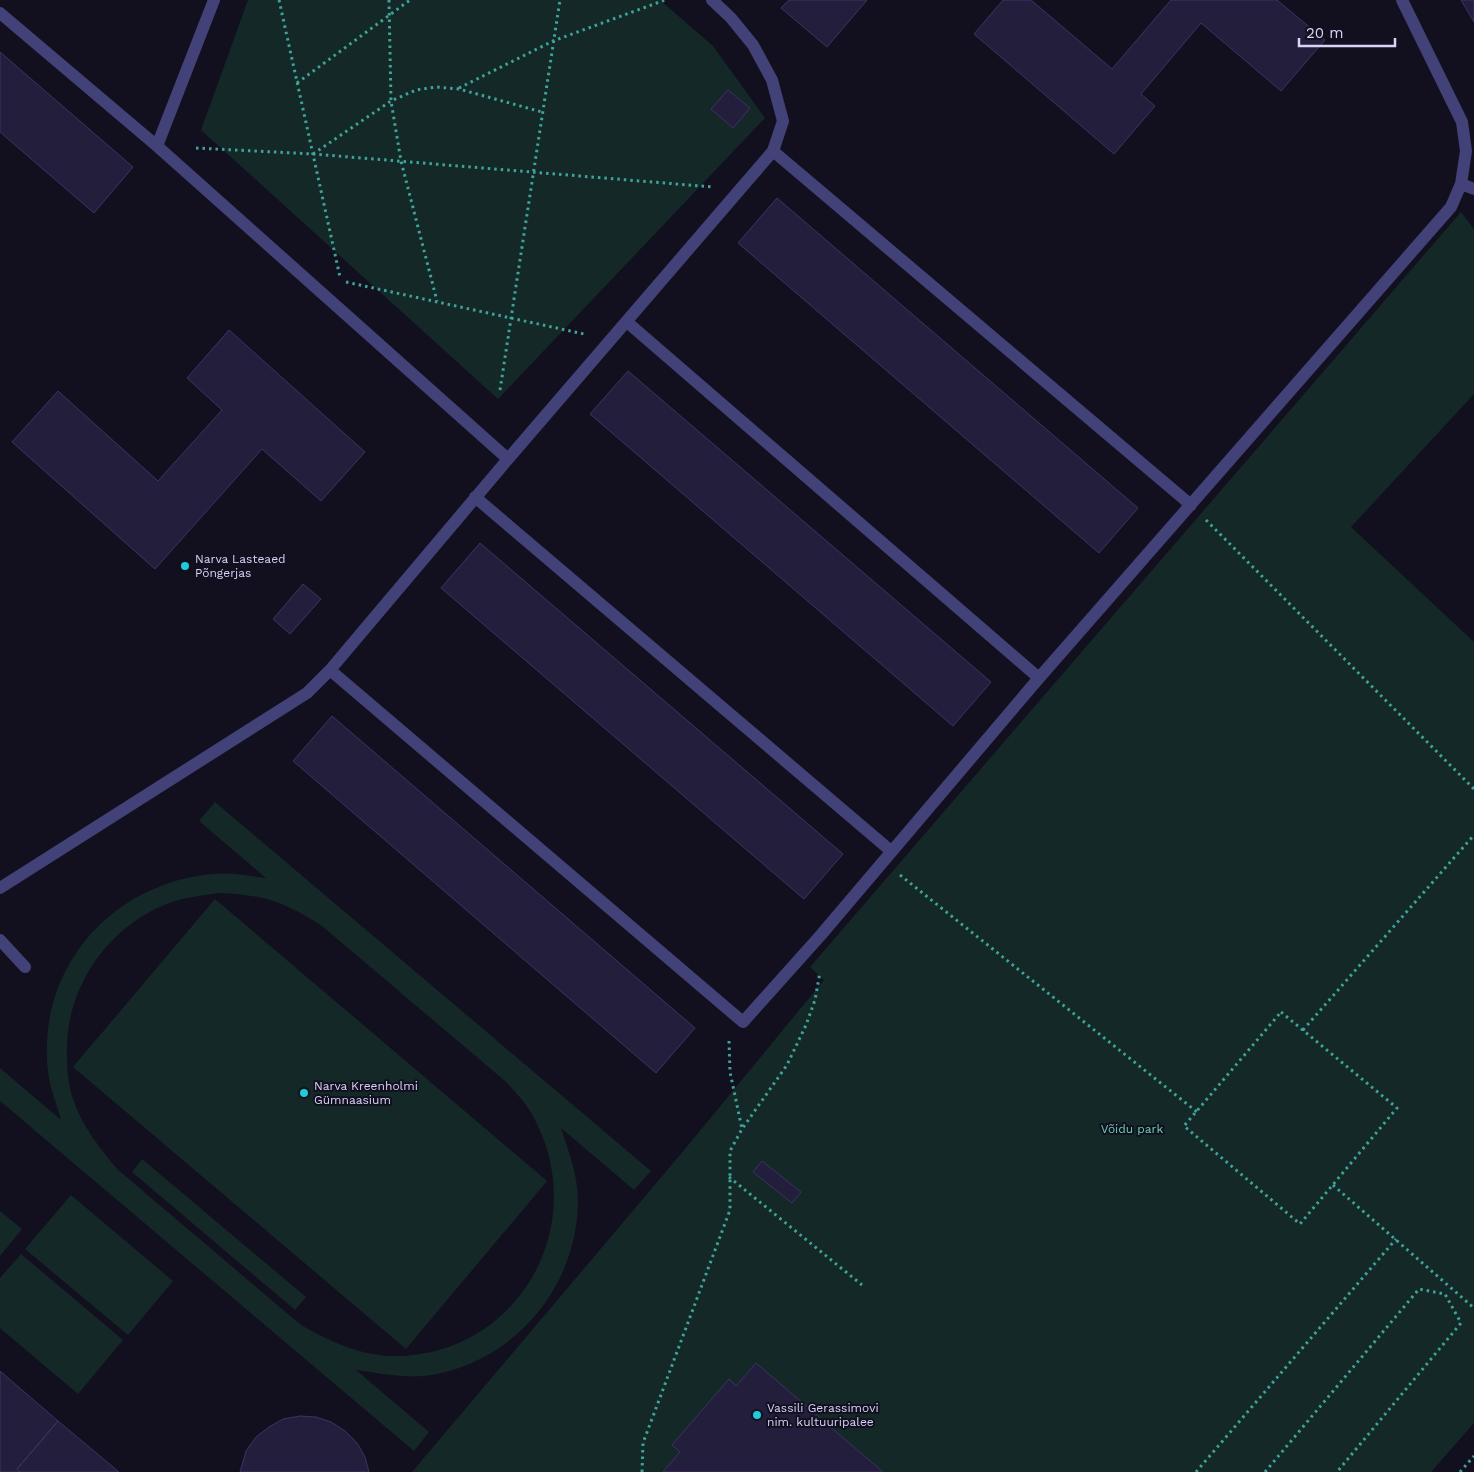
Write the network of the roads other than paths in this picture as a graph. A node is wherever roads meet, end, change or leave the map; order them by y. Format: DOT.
graph roads {
  1 [pos="214,0"];
  2 [pos="712,0"];
  3 [pos="1402,0"];
  4 [pos="0,13"];
  5 [pos="157,146"];
  6 [pos="773,151"];
  7 [pos="1461,184"];
  8 [pos="1474,189"];
  9 [pos="627,322"];
  10 [pos="508,458"];
  11 [pos="475,497"];
  12 [pos="1191,505"];
  13 [pos="330,670"];
  14 [pos="1039,678"];
  15 [pos="891,851"];
  16 [pos="0,888"];
  17 [pos="0,940"];
  18 [pos="25,967"];
  1 -- 5 [label="lane"];
  2 -- 6 [label="lane"];
  3 -- 7 [label="lane"];
  4 -- 5 [label="lane"];
  5 -- 10 [label="lane"];
  6 -- 9 [label="lane"];
  6 -- 12 [label="lane"];
  7 -- 8 [label="lane"];
  7 -- 12 [label="lane"];
  9 -- 10 [label="lane"];
  9 -- 14 [label="lane"];
  10 -- 11 [label="lane"];
  11 -- 13 [label="lane"];
  11 -- 15 [label="lane"];
  12 -- 14 [label="lane"];
  13 -- 15 [label="lane"];
  13 -- 16 [label="lane"];
  14 -- 15 [label="lane"];
  17 -- 18 [label="lane"];
}
